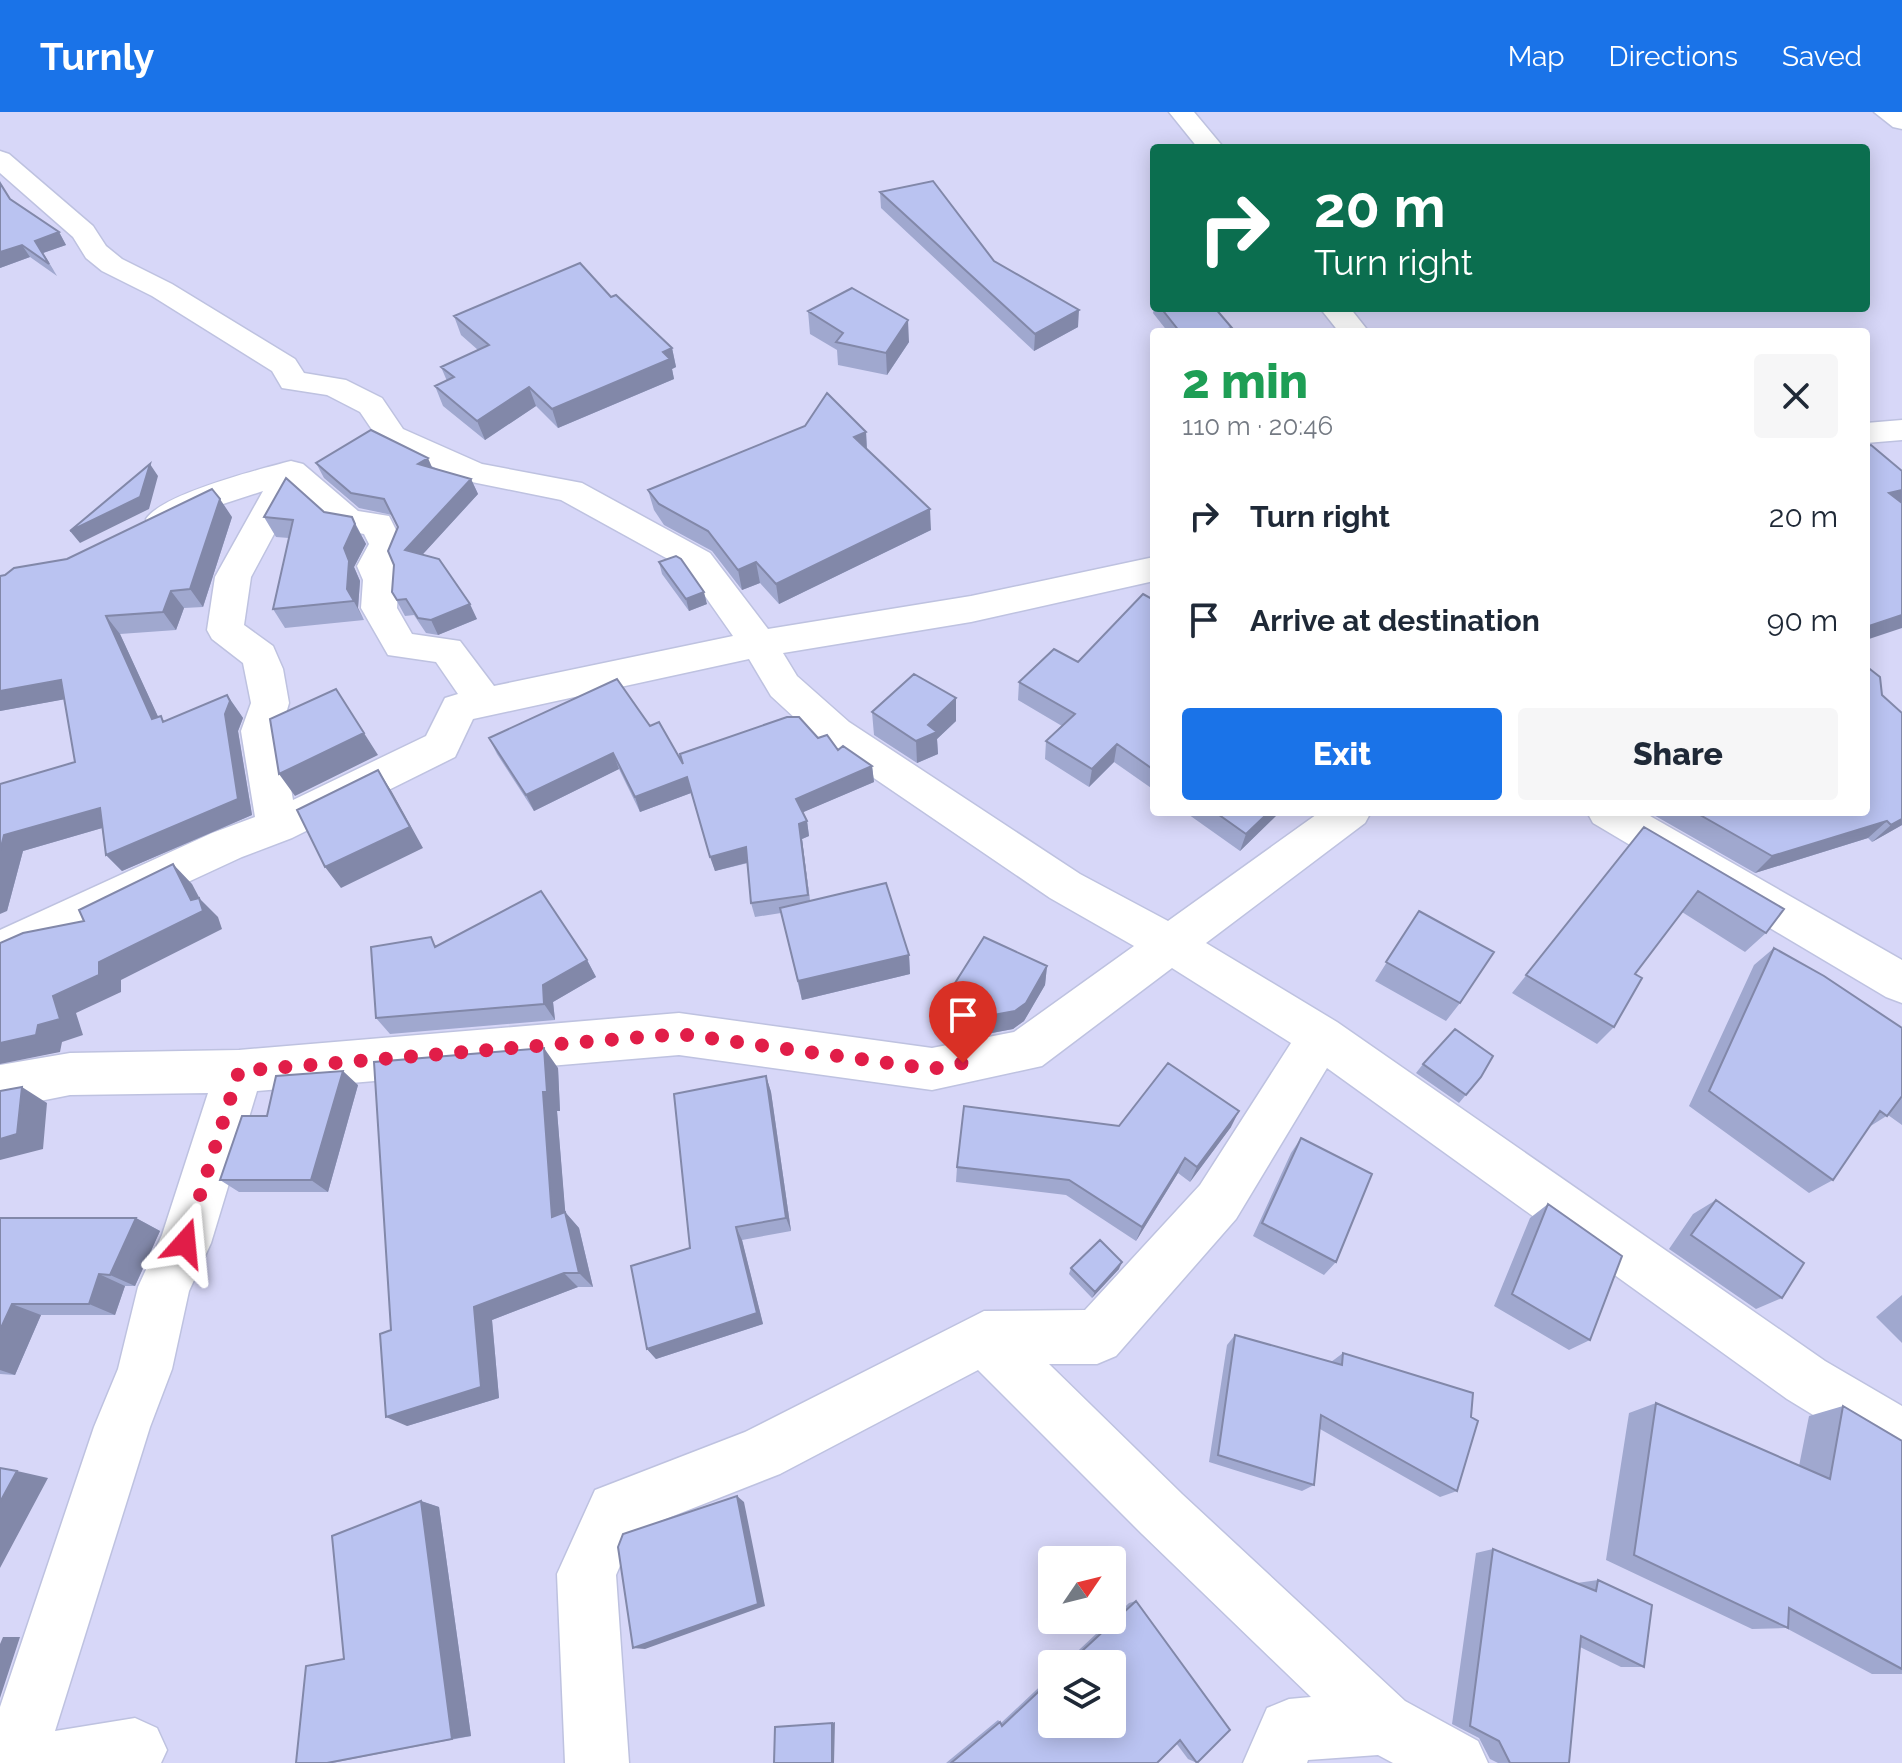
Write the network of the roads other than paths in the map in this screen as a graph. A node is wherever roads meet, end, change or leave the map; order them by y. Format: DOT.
graph roads {
  1 [pos="1181,112"];
  2 [pos="1886,112"];
  3 [pos="1902,122"];
  4 [pos="1208,144"];
  5 [pos="0,159"];
  6 [pos="1338,312"];
  7 [pos="1351,328"];
  8 [pos="1902,430"];
  9 [pos="1870,433"];
  10 [pos="291,471"];
  11 [pos="140,531"];
  12 [pos="1150,570"];
  13 [pos="759,644"];
  14 [pos="485,703"];
  15 [pos="1344,816"];
  16 [pos="1615,816"];
  17 [pos="277,826"];
  18 [pos="1169,943"];
  19 [pos="0,950"];
  20 [pos="1902,983"];
  21 [pos="1321,1037"];
  22 [pos="239,1071"];
  23 [pos="0,1087"];
  24 [pos="984,1338"];
  25 [pos="1902,1437"];
  26 [pos="1383,1723"];
  27 [pos="0,1740"];
  28 [pos="135,1750"];
  29 [pos="53,1763"];
  30 [pos="597,1763"];
  31 [pos="1275,1763"];
  32 [pos="1456,1763"];
  1 -- 4 [label="street"];
  2 -- 3 [label="street"];
  5 -- 13 [label="street"];
  6 -- 7 [label="street"];
  8 -- 9 [label="street"];
  10 -- 11 [label="street"];
  10 -- 14 [label="street"];
  10 -- 17 [label="street"];
  12 -- 13 [label="street"];
  13 -- 14 [label="street"];
  13 -- 18 [label="street"];
  14 -- 17 [label="street"];
  15 -- 18 [label="street"];
  16 -- 20 [label="street"];
  17 -- 19 [label="street"];
  18 -- 21 [label="street"];
  18 -- 22 [label="street"];
  21 -- 24 [label="street"];
  21 -- 25 [label="street"];
  22 -- 23 [label="street"];
  22 -- 27 [label="street"];
  24 -- 26 [label="street"];
  24 -- 30 [label="street"];
  26 -- 31 [label="street"];
  26 -- 32 [label="street"];
  28 -- 29 [label="street"];
}
